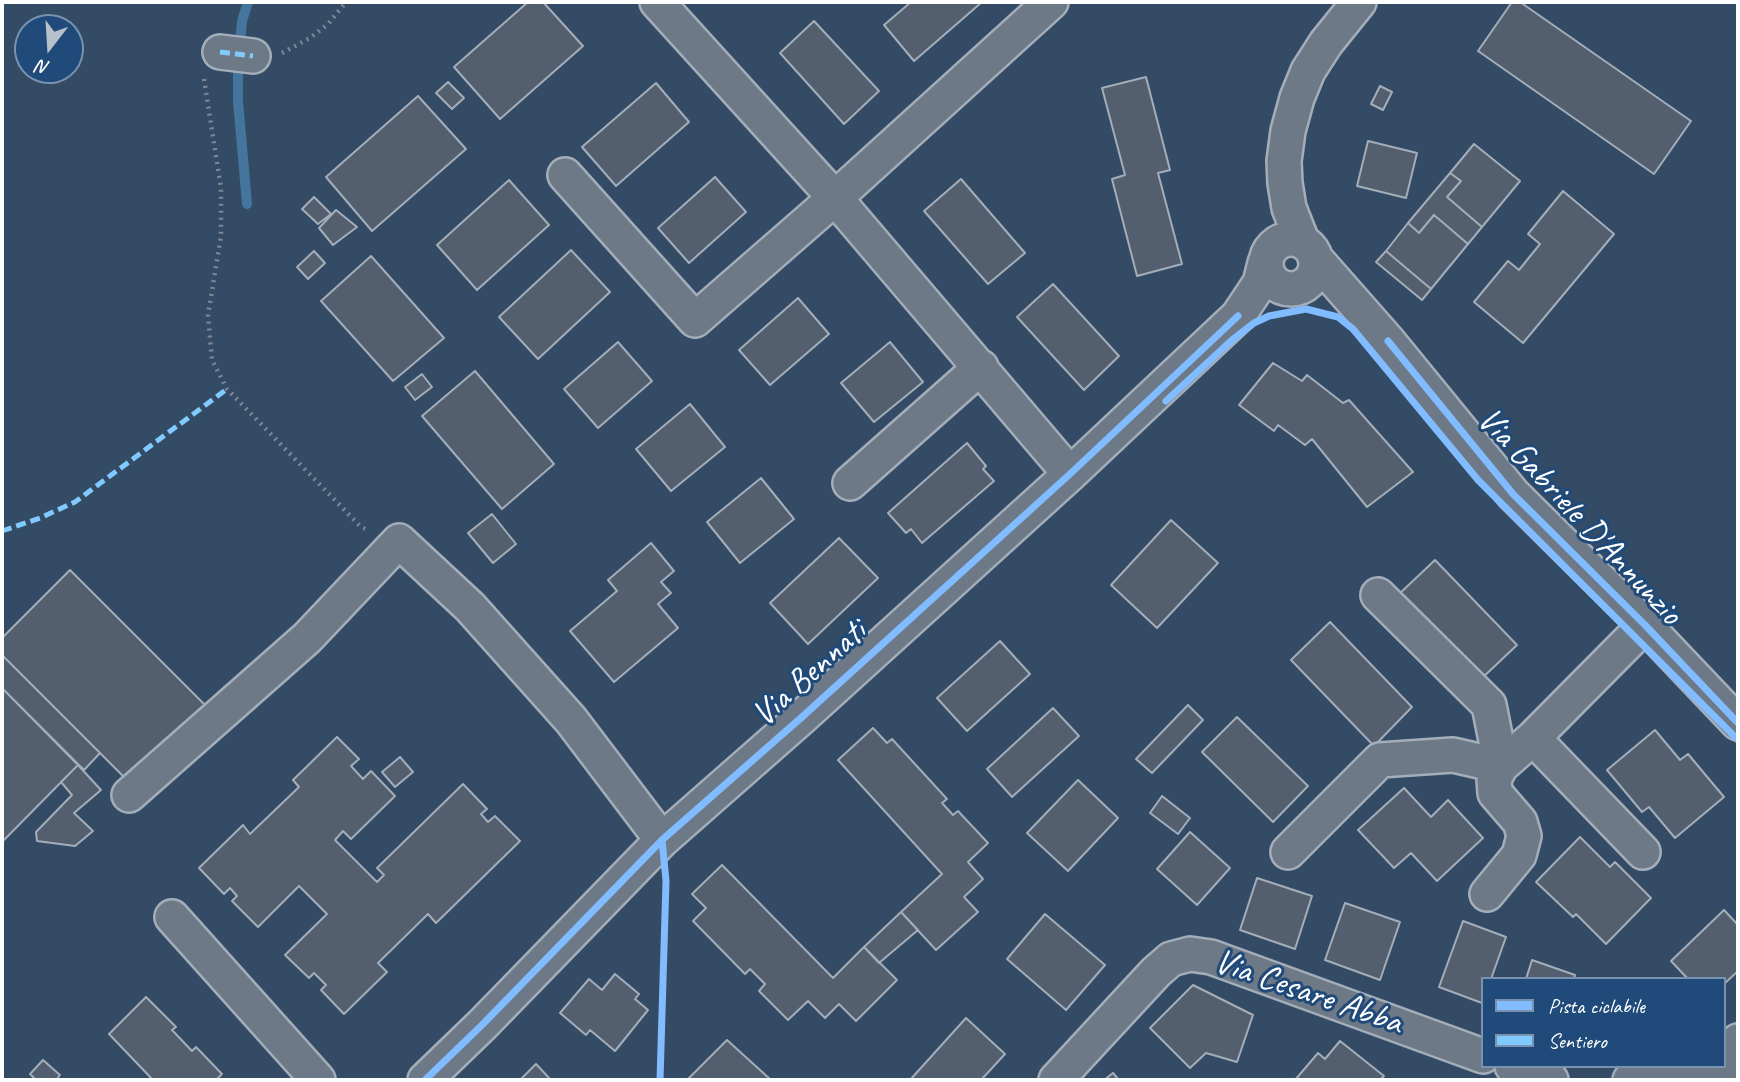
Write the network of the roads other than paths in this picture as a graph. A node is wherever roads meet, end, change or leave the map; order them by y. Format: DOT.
graph roads {
  1 [pos="657,2"];
  2 [pos="1051,2"];
  3 [pos="1359,2"];
  4 [pos="220,52"];
  5 [pos="253,56"];
  6 [pos="1284,161"];
  7 [pos="565,175"];
  8 [pos="835,198"];
  9 [pos="1308,250"];
  10 [pos="1266,258"];
  11 [pos="981,368"];
  12 [pos="1070,474"];
  13 [pos="850,482"];
  14 [pos="1378,595"];
  15 [pos="1645,625"];
  16 [pos="1738,723"];
  17 [pos="1533,738"];
  18 [pos="1501,766"];
  19 [pos="129,796"];
  20 [pos="662,840"];
  21 [pos="1289,852"];
  22 [pos="1643,852"];
  23 [pos="1487,894"];
  24 [pos="172,917"];
  25 [pos="1738,1041"];
  26 [pos="1481,1055"];
  27 [pos="1726,1057"];
  28 [pos="1518,1068"];
  29 [pos="1668,1068"];
  30 [pos="318,1080"];
  31 [pos="425,1080"];
  32 [pos="1056,1080"];
  33 [pos="1551,1080"];
  34 [pos="1630,1080"];
  1 -- 8 [label="street"];
  2 -- 8 [label="street"];
  3 -- 6 [label="street, Via Bennati"];
  4 -- 5 [label="street"];
  6 -- 9 [label="street, Via Bennati"];
  6 -- 10 [label="street, Via Bennati"];
  7 -- 8 [label="street"];
  8 -- 11 [label="street"];
  9 -- 10 [label="street"];
  9 -- 10 [label="street"];
  9 -- 15 [label="street, Via Gabriele D'Annunzio"];
  10 -- 12 [label="street, Via Bennati"];
  11 -- 12 [label="street"];
  11 -- 13 [label="street"];
  12 -- 20 [label="street, Via Bennati"];
  14 -- 18 [label="street"];
  15 -- 16 [label="street, Via Gabriele D'Annunzio"];
  15 -- 17 [label="street"];
  17 -- 18 [label="street"];
  17 -- 22 [label="street"];
  18 -- 21 [label="street"];
  18 -- 23 [label="street"];
  19 -- 20 [label="street"];
  20 -- 31 [label="street, Via Bennati"];
  24 -- 30 [label="street"];
  25 -- 27 [label="street"];
  26 -- 32 [label="street, Via Cesare Abba"];
  28 -- 33 [label="street"];
  29 -- 34 [label="street"];
}
